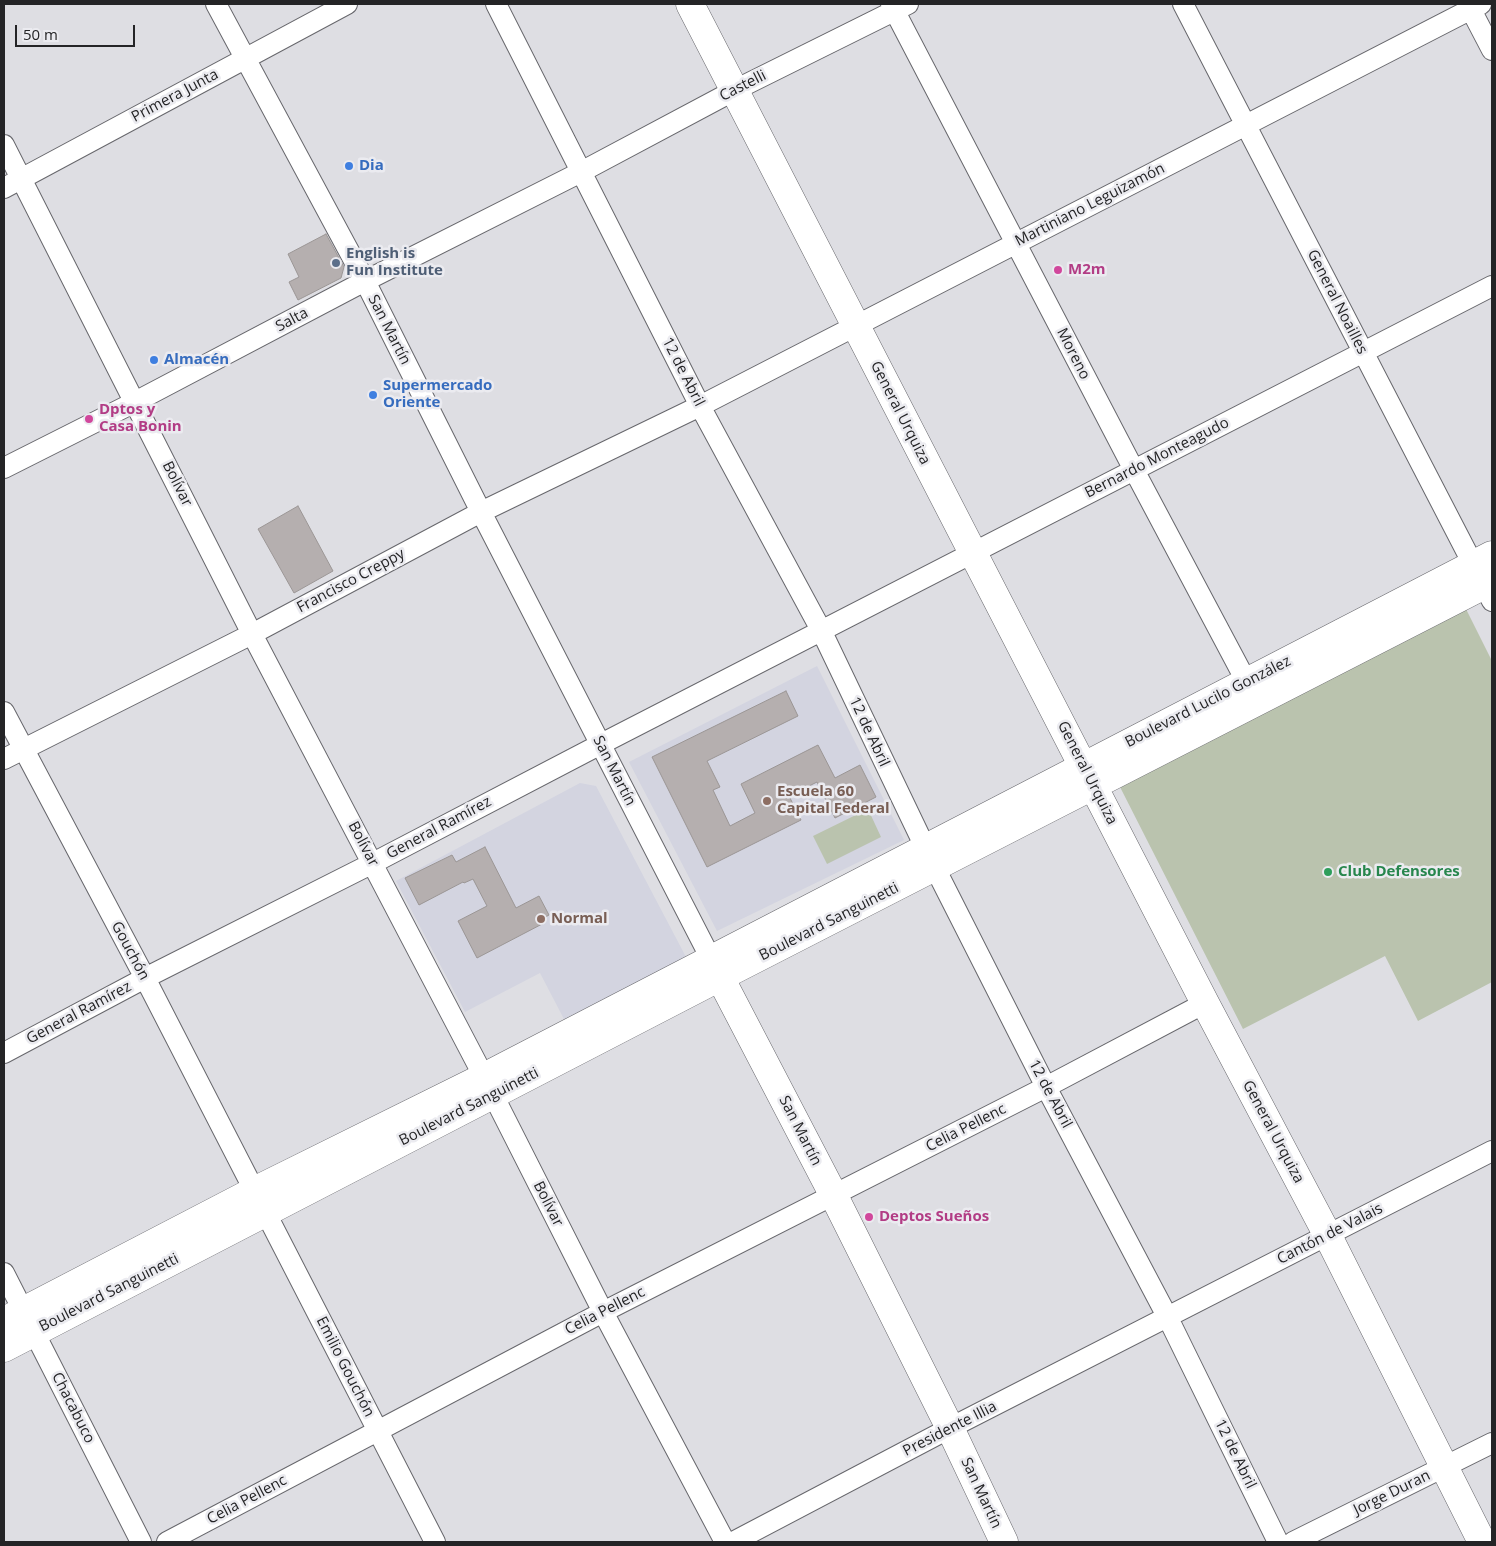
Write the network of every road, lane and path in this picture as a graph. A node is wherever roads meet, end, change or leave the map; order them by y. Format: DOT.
graph roads {
  1 [pos="216,4"];
  2 [pos="347,4"];
  3 [pos="496,4"];
  4 [pos="690,4"];
  5 [pos="1183,4"];
  6 [pos="1473,5"];
  7 [pos="898,6"];
  8 [pos="1492,50"];
  9 [pos="245,58"];
  10 [pos="735,90"];
  11 [pos="1245,125"];
  12 [pos="4,145"];
  13 [pos="581,172"];
  14 [pos="12,183"];
  15 [pos="1016,243"];
  16 [pos="365,281"];
  17 [pos="1492,286"];
  18 [pos="855,326"];
  19 [pos="1363,352"];
  20 [pos="136,402"];
  21 [pos="700,406"];
  22 [pos="4,468"];
  23 [pos="1134,470"];
  24 [pos="481,512"];
  25 [pos="973,553"];
  26 [pos="1487,578"];
  27 [pos="821,630"];
  28 [pos="252,634"];
  29 [pos="1252,692"];
  30 [pos="4,712"];
  31 [pos="601,744"];
  32 [pos="23,749"];
  33 [pos="4,758"];
  34 [pos="1089,776"];
  35 [pos="930,858"];
  36 [pos="373,863"];
  37 [pos="715,968"];
  38 [pos="145,978"];
  39 [pos="1205,1003"];
  40 [pos="4,1054"];
  41 [pos="488,1086"];
  42 [pos="1046,1087"];
  43 [pos="1492,1151"];
  44 [pos="834,1196"];
  45 [pos="260,1202"];
  46 [pos="1327,1234"];
  47 [pos="4,1273"];
  48 [pos="603,1312"];
  49 [pos="1168,1318"];
  50 [pos="20,1322"];
  51 [pos="4,1348"];
  52 [pos="950,1428"];
  53 [pos="378,1431"];
  54 [pos="1492,1443"];
  55 [pos="1444,1467"];
  56 [pos="141,1542"];
  57 [pos="167,1542"];
  58 [pos="435,1542"];
  59 [pos="725,1542"];
  60 [pos="734,1542"];
  61 [pos="1004,1542"];
  62 [pos="1278,1542"];
  63 [pos="1293,1542"];
  64 [pos="1482,1542"];
  1 -- 9 [label="street, San Martín"];
  2 -- 9 [label="street, Primera Junta"];
  3 -- 13 [label="street, 12 de Abril"];
  4 -- 10 [label="main road, General Urquiza"];
  5 -- 11 [label="street, General Noailles"];
  6 -- 8 [label="street"];
  6 -- 11 [label="street, Martiniano Leguizamón"];
  7 -- 10 [label="street, Castelli"];
  7 -- 15 [label="street, Moreno"];
  9 -- 14 [label="street, Primera Junta"];
  9 -- 16 [label="street, San Martín"];
  10 -- 13 [label="street, Castelli"];
  10 -- 18 [label="main road, General Urquiza"];
  11 -- 15 [label="street, Martiniano Leguizamón"];
  11 -- 19 [label="street, General Noailles"];
  12 -- 14 [label="street, Bolívar"];
  13 -- 16 [label="street, Salta"];
  13 -- 21 [label="street, 12 de Abril"];
  14 -- 20 [label="street, Bolívar"];
  15 -- 18 [label="street, Martiniano Leguizamón"];
  15 -- 23 [label="street, Moreno"];
  16 -- 20 [label="street, Salta"];
  16 -- 24 [label="street, San Martín"];
  17 -- 19 [label="street, Bernardo Monteagudo"];
  18 -- 21 [label="street, Martiniano Leguizamón"];
  18 -- 25 [label="main road, General Urquiza"];
  19 -- 23 [label="street, Bernardo Monteagudo"];
  19 -- 26 [label="street, General Noailles"];
  20 -- 22 [label="street, Salta"];
  20 -- 28 [label="street, Bolívar"];
  21 -- 24 [label="street, Francisco Creppy"];
  21 -- 27 [label="street, 12 de Abril"];
  23 -- 25 [label="street, Bernardo Monteagudo"];
  23 -- 29 [label="street, Moreno"];
  24 -- 28 [label="street, Francisco Creppy"];
  24 -- 31 [label="street, San Martín"];
  25 -- 27 [label="street, Bernardo Monteagudo"];
  25 -- 34 [label="main road, General Urquiza"];
  26 -- 29 [label="main road, Boulevard Lucilo González"];
  27 -- 31 [label="street, General Ramírez"];
  27 -- 35 [label="street, 12 de Abril"];
  28 -- 32 [label="street, Francisco Creppy"];
  28 -- 36 [label="street, Bolívar"];
  29 -- 34 [label="main road, Boulevard Lucilo González"];
  30 -- 32 [label="street, Gouchón"];
  31 -- 36 [label="street, General Ramírez"];
  31 -- 37 [label="street, San Martín"];
  32 -- 33 [label="street, Francisco Creppy"];
  32 -- 38 [label="street, Gouchón"];
  34 -- 35 [label="main road, Boulevard Lucilo González"];
  34 -- 39 [label="main road, General Urquiza"];
  35 -- 37 [label="main road, Boulevard Sanguinetti"];
  35 -- 42 [label="street, 12 de Abril"];
  36 -- 38 [label="street, General Ramírez"];
  36 -- 41 [label="street, Bolívar"];
  37 -- 41 [label="main road, Boulevard Sanguinetti"];
  37 -- 44 [label="main road, San Martín"];
  38 -- 40 [label="street, General Ramírez"];
  38 -- 45 [label="street, Gouchón"];
  39 -- 42 [label="street, Celia Pellenc"];
  39 -- 46 [label="main road, General Urquiza"];
  41 -- 45 [label="main road, Boulevard Sanguinetti"];
  41 -- 48 [label="street, Bolívar"];
  42 -- 44 [label="street, Celia Pellenc"];
  42 -- 49 [label="street, 12 de Abril"];
  43 -- 46 [label="street, Cantón de Valais"];
  44 -- 48 [label="street, Celia Pellenc"];
  44 -- 52 [label="main road, San Martín"];
  45 -- 50 [label="main road, Boulevard Sanguinetti"];
  45 -- 53 [label="street, Emilio Gouchón"];
  46 -- 49 [label="street, Cantón de Valais"];
  46 -- 55 [label="main road, General Urquiza"];
  47 -- 50 [label="street, Chacabuco"];
  48 -- 53 [label="street, Celia Pellenc"];
  48 -- 59 [label="street, Bolívar"];
  49 -- 52 [label="street, Presidente Illia"];
  49 -- 62 [label="street, 12 de Abril"];
  50 -- 51 [label="main road, Boulevard Sanguinetti"];
  50 -- 56 [label="street, Chacabuco"];
  52 -- 60 [label="street, Presidente Illia"];
  52 -- 61 [label="main road, San Martín"];
  53 -- 57 [label="street, Celia Pellenc"];
  53 -- 58 [label="street, Emilio Gouchón"];
  54 -- 55 [label="street, Jorge Duran"];
  55 -- 63 [label="street, Jorge Duran"];
  55 -- 64 [label="main road, General Urquiza"];
}
